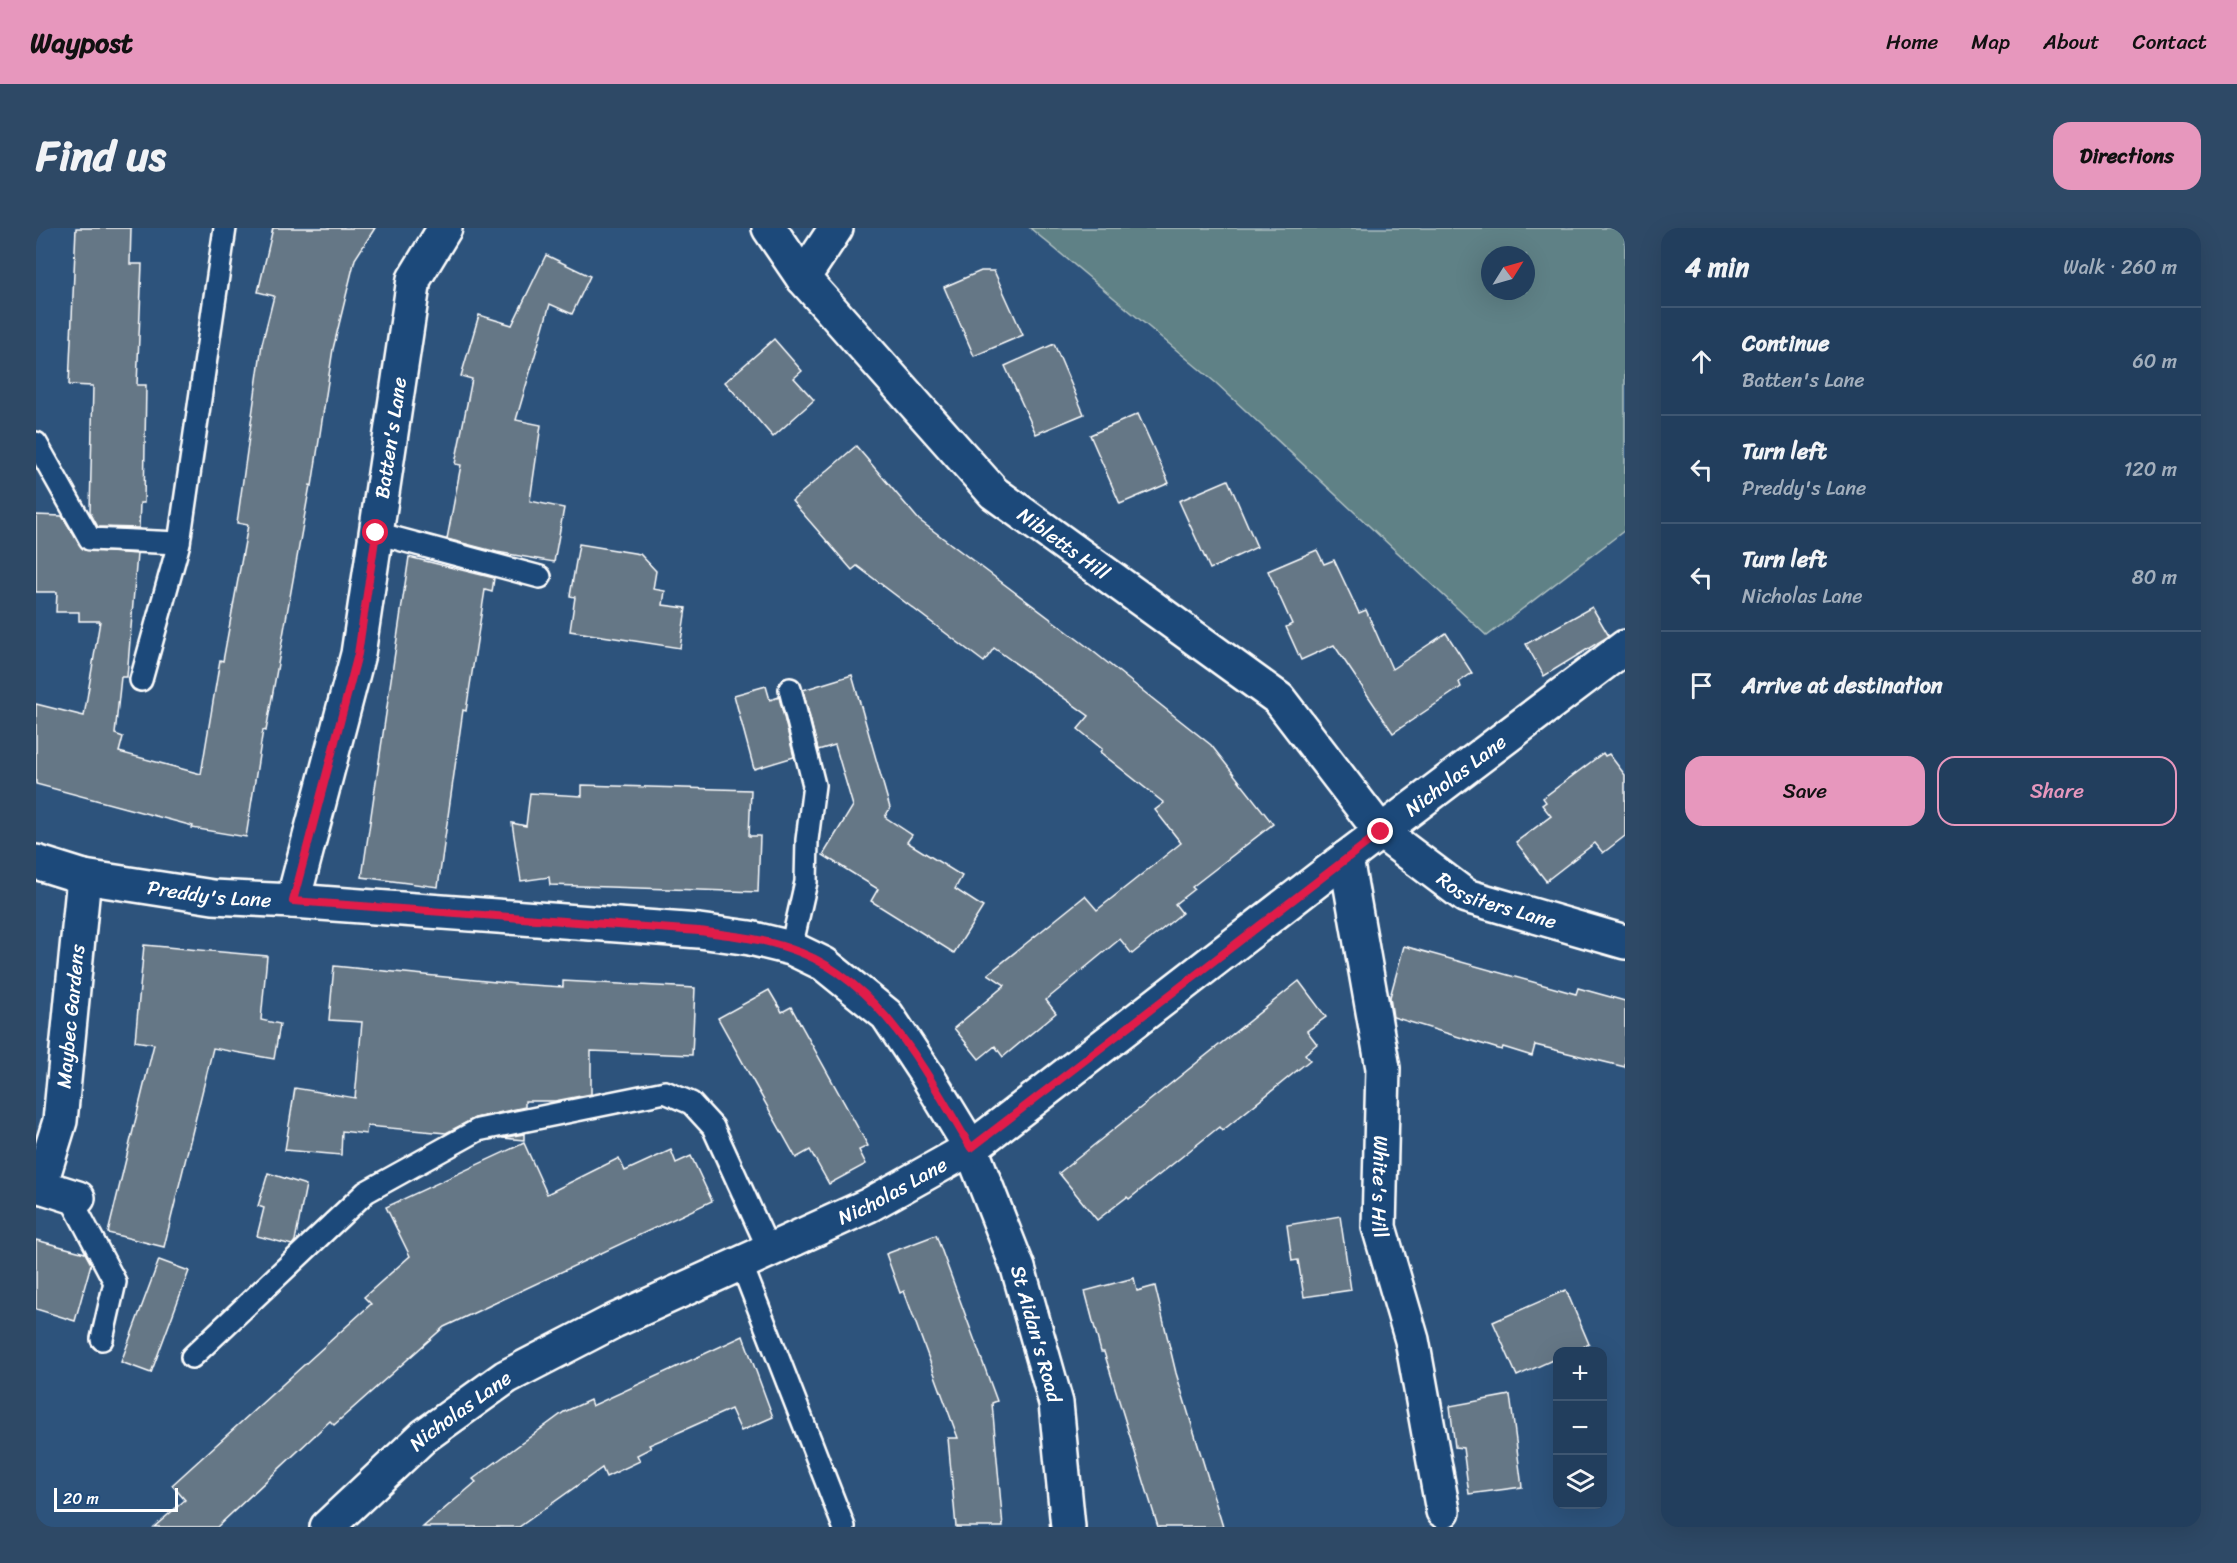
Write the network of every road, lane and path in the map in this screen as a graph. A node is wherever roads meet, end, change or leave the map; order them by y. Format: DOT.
graph roads {
  1 [pos="225,228"];
  2 [pos="445,228"];
  3 [pos="769,228"];
  4 [pos="836,228"];
  5 [pos="803,278"];
  6 [pos="36,444"];
  7 [pos="376,533"];
  8 [pos="179,543"];
  9 [pos="540,577"];
  10 [pos="1625,647"];
  11 [pos="141,680"];
  12 [pos="790,689"];
  13 [pos="1381,832"];
  14 [pos="1346,858"];
  15 [pos="36,862"];
  16 [pos="84,877"];
  17 [pos="293,901"];
  18 [pos="1625,942"];
  19 [pos="791,948"];
  20 [pos="971,1148"];
  21 [pos="56,1191"];
  22 [pos="755,1256"];
  23 [pos="102,1339"];
  24 [pos="192,1357"];
  25 [pos="1443,1511"];
  26 [pos="327,1527"];
  27 [pos="844,1527"];
  28 [pos="1068,1527"];
  1 -- 8 [label="lane"];
  2 -- 7 [label="street, Batten's Lane"];
  3 -- 5 [label="street, Nibletts Hill"];
  4 -- 5 [label="street"];
  5 -- 13 [label="street, Nibletts Hill"];
  6 -- 8 [label="lane"];
  7 -- 9 [label="lane"];
  7 -- 17 [label="street, Batten's Lane"];
  8 -- 11 [label="lane"];
  10 -- 13 [label="street, Nicholas Lane"];
  12 -- 19 [label="lane"];
  13 -- 14 [label="street, Nicholas Lane"];
  13 -- 18 [label="street, Rossiters Lane"];
  14 -- 20 [label="street, Nicholas Lane"];
  14 -- 25 [label="street, White's Hill"];
  15 -- 16 [label="street, Preddy's Lane"];
  16 -- 17 [label="street, Preddy's Lane"];
  16 -- 21 [label="street, Maybec Gardens"];
  17 -- 19 [label="street, Preddy's Lane"];
  19 -- 20 [label="street, Preddy's Lane"];
  20 -- 22 [label="street, Nicholas Lane"];
  20 -- 28 [label="street, St Aidan's Road"];
  21 -- 23 [label="lane"];
  22 -- 24 [label="lane"];
  22 -- 26 [label="street, Nicholas Lane"];
  22 -- 27 [label="lane"];
}
